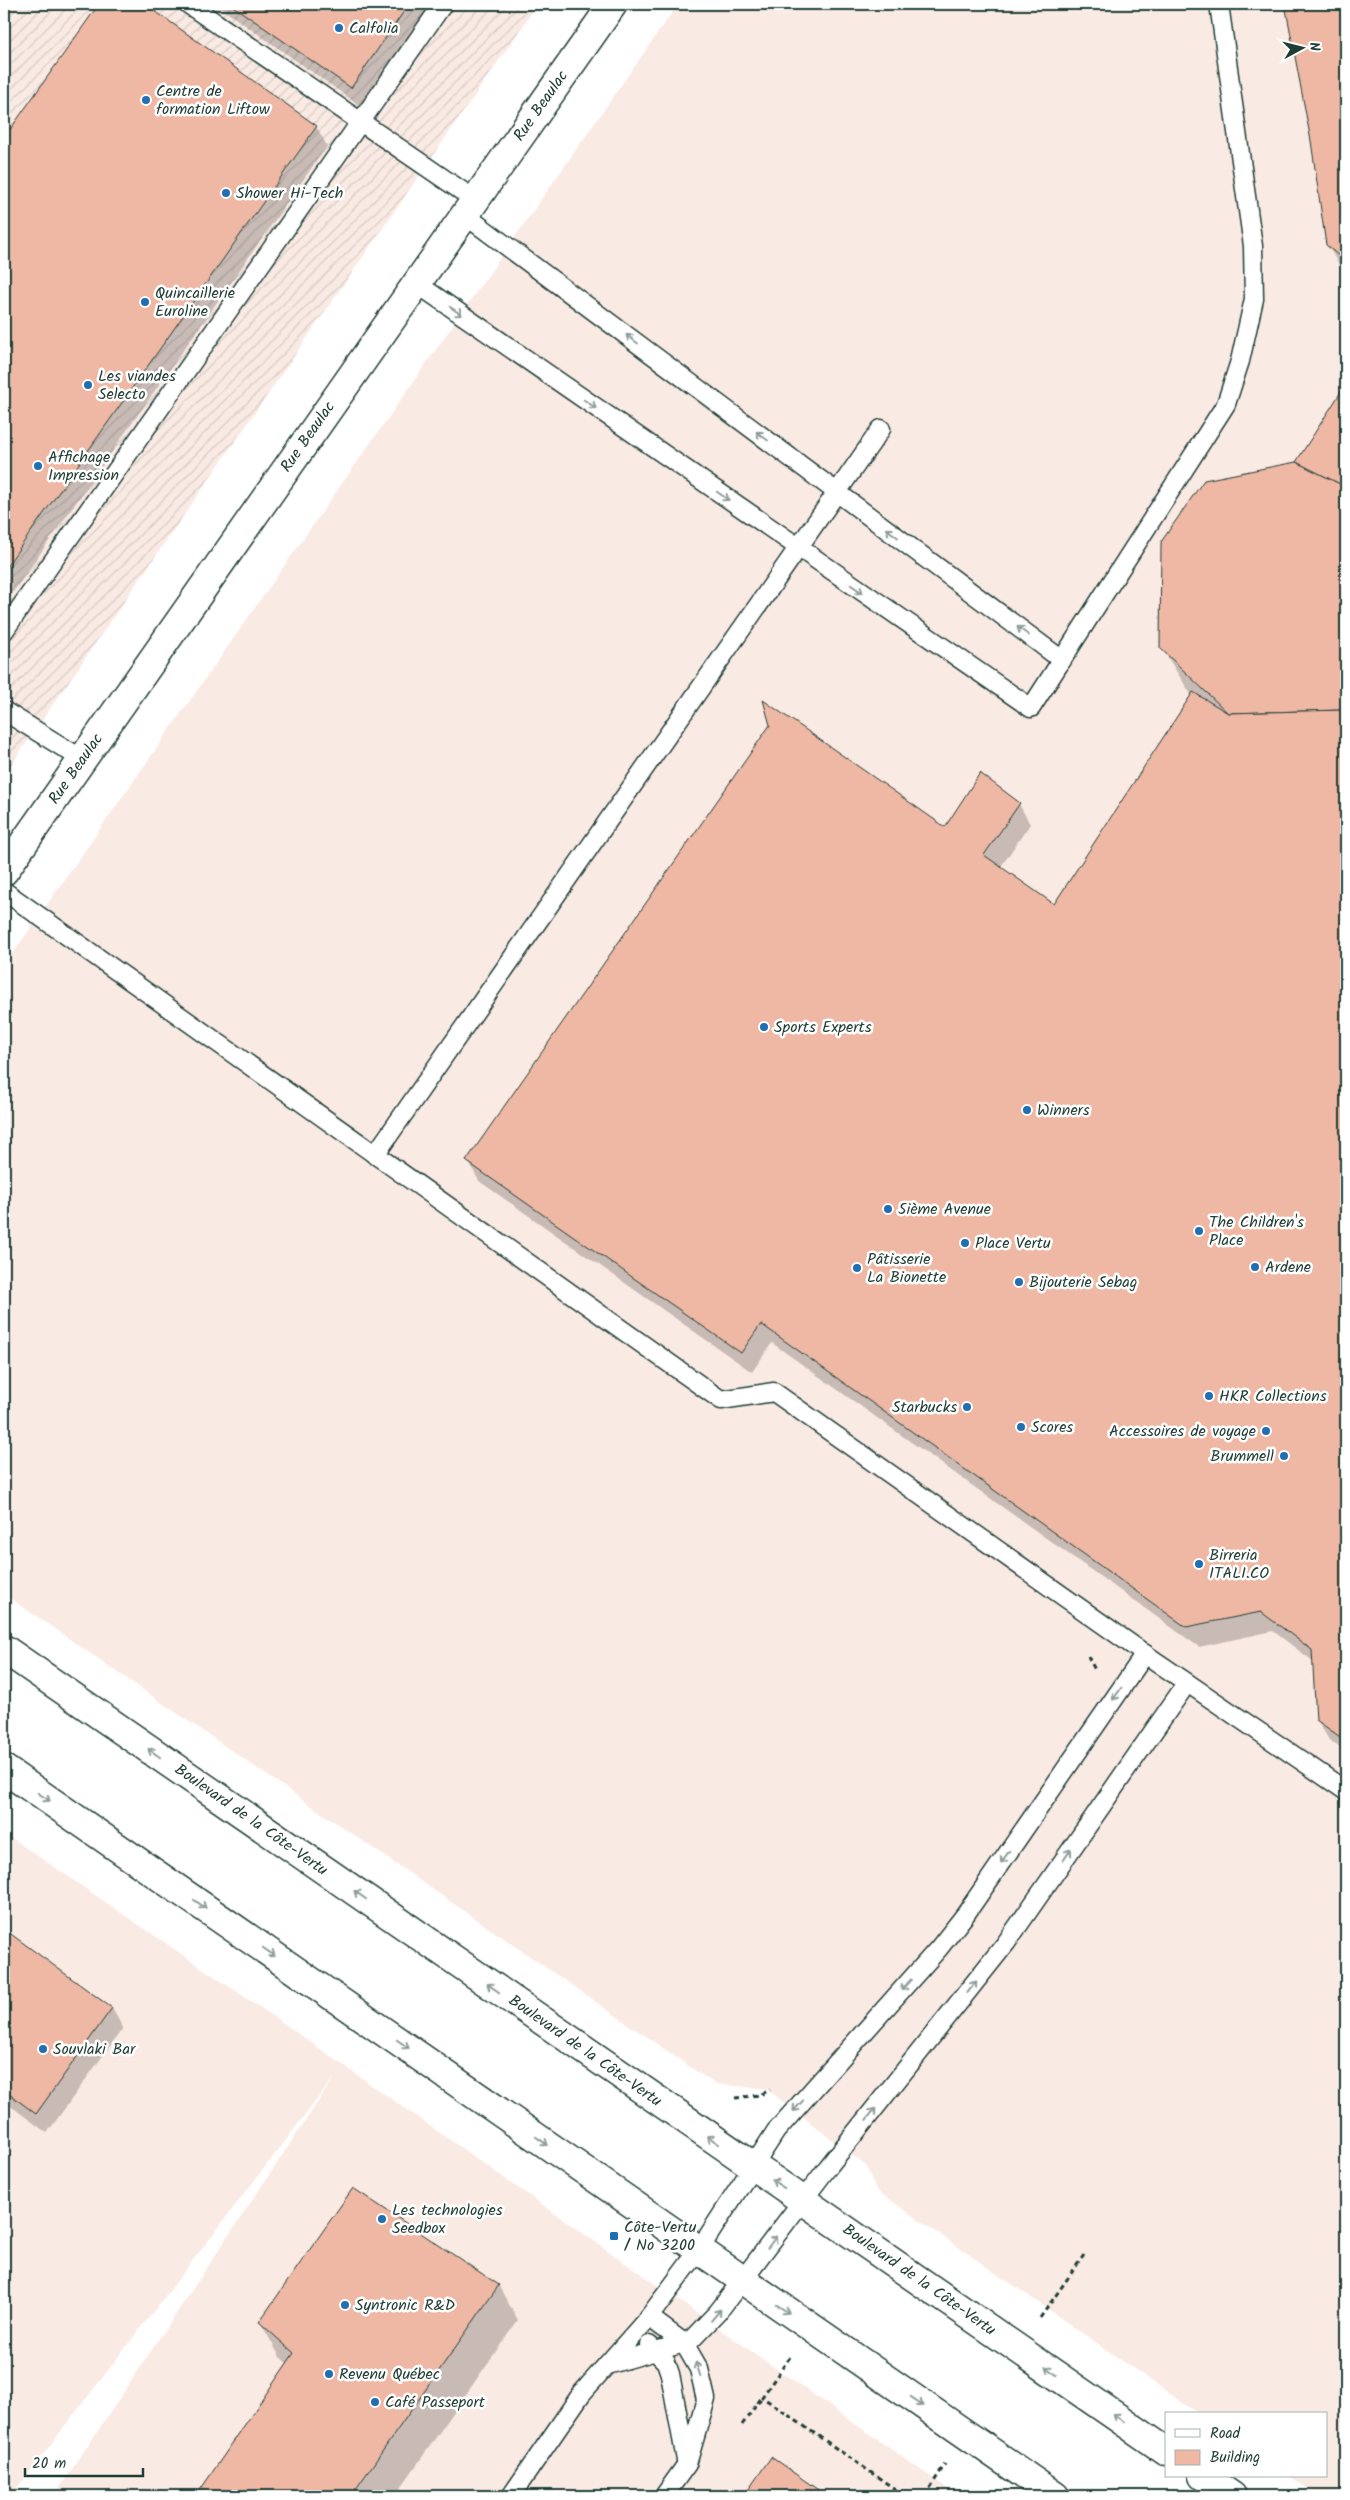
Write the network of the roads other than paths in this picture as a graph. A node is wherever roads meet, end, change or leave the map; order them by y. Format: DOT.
graph roads {
  1 [pos="188,4"];
  2 [pos="443,4"];
  3 [pos="613,4"];
  4 [pos="1219,4"];
  5 [pos="360,123"];
  6 [pos="470,207"];
  7 [pos="416,284"];
  8 [pos="882,429"];
  9 [pos="838,493"];
  10 [pos="798,548"];
  11 [pos="4,631"];
  12 [pos="1062,660"];
  13 [pos="4,711"];
  14 [pos="82,760"];
  15 [pos="4,871"];
  16 [pos="4,891"];
  17 [pos="375,1155"];
  18 [pos="4,1649"];
  19 [pos="1145,1654"];
  20 [pos="1187,1683"];
  21 [pos="4,1770"];
  22 [pos="1346,1790"];
  23 [pos="753,2168"];
  24 [pos="804,2200"];
  25 [pos="699,2250"];
  26 [pos="743,2282"];
  27 [pos="649,2317"];
  28 [pos="635,2335"];
  29 [pos="684,2343"];
  30 [pos="658,2352"];
  31 [pos="610,2364"];
  32 [pos="1165,2450"];
  33 [pos="686,2464"];
  34 [pos="1206,2478"];
  35 [pos="512,2496"];
  36 [pos="664,2496"];
  37 [pos="1055,2496"];
  38 [pos="1232,2496"];
  1 -- 5 [label="lane"];
  2 -- 5 [label="lane"];
  3 -- 6 [label="main road, Rue Beaulac"];
  4 -- 12 [label="lane"];
  5 -- 6 [label="lane"];
  5 -- 11 [label="lane"];
  6 -- 7 [label="main road, Rue Beaulac"];
  9 -- 6 [label="lane, one-way"];
  7 -- 10 [label="lane, one-way"];
  7 -- 14 [label="main road, Rue Beaulac"];
  8 -- 9 [label="lane"];
  9 -- 10 [label="lane"];
  12 -- 9 [label="lane, one-way"];
  10 -- 12 [label="lane, one-way"];
  10 -- 17 [label="lane"];
  13 -- 14 [label="lane"];
  14 -- 15 [label="main road, Rue Beaulac"];
  16 -- 17 [label="lane"];
  17 -- 19 [label="lane"];
  23 -- 18 [label="main road, Boulevard de la Côte-Vertu, one-way"];
  19 -- 20 [label="lane"];
  19 -- 23 [label="lane, one-way"];
  20 -- 22 [label="lane"];
  24 -- 20 [label="lane, one-way"];
  21 -- 25 [label="main road, one-way"];
  24 -- 23 [label="main road, Boulevard de la Côte-Vertu, one-way"];
  23 -- 25 [label="lane"];
  26 -- 24 [label="lane, one-way"];
  32 -- 24 [label="main road, Boulevard de la Côte-Vertu, one-way"];
  25 -- 26 [label="main road"];
  25 -- 27 [label="lane"];
  29 -- 26 [label="lane, one-way"];
  26 -- 37 [label="main road, one-way"];
  27 -- 28 [label="lane"];
  27 -- 29 [label="lane"];
  28 -- 30 [label="lane"];
  28 -- 31 [label="lane"];
  29 -- 30 [label="lane"];
  33 -- 29 [label="lane, one-way"];
  30 -- 31 [label="lane"];
  30 -- 33 [label="lane"];
  31 -- 35 [label="lane"];
  33 -- 36 [label="lane"];
  34 -- 38 [label="main road"];
}
